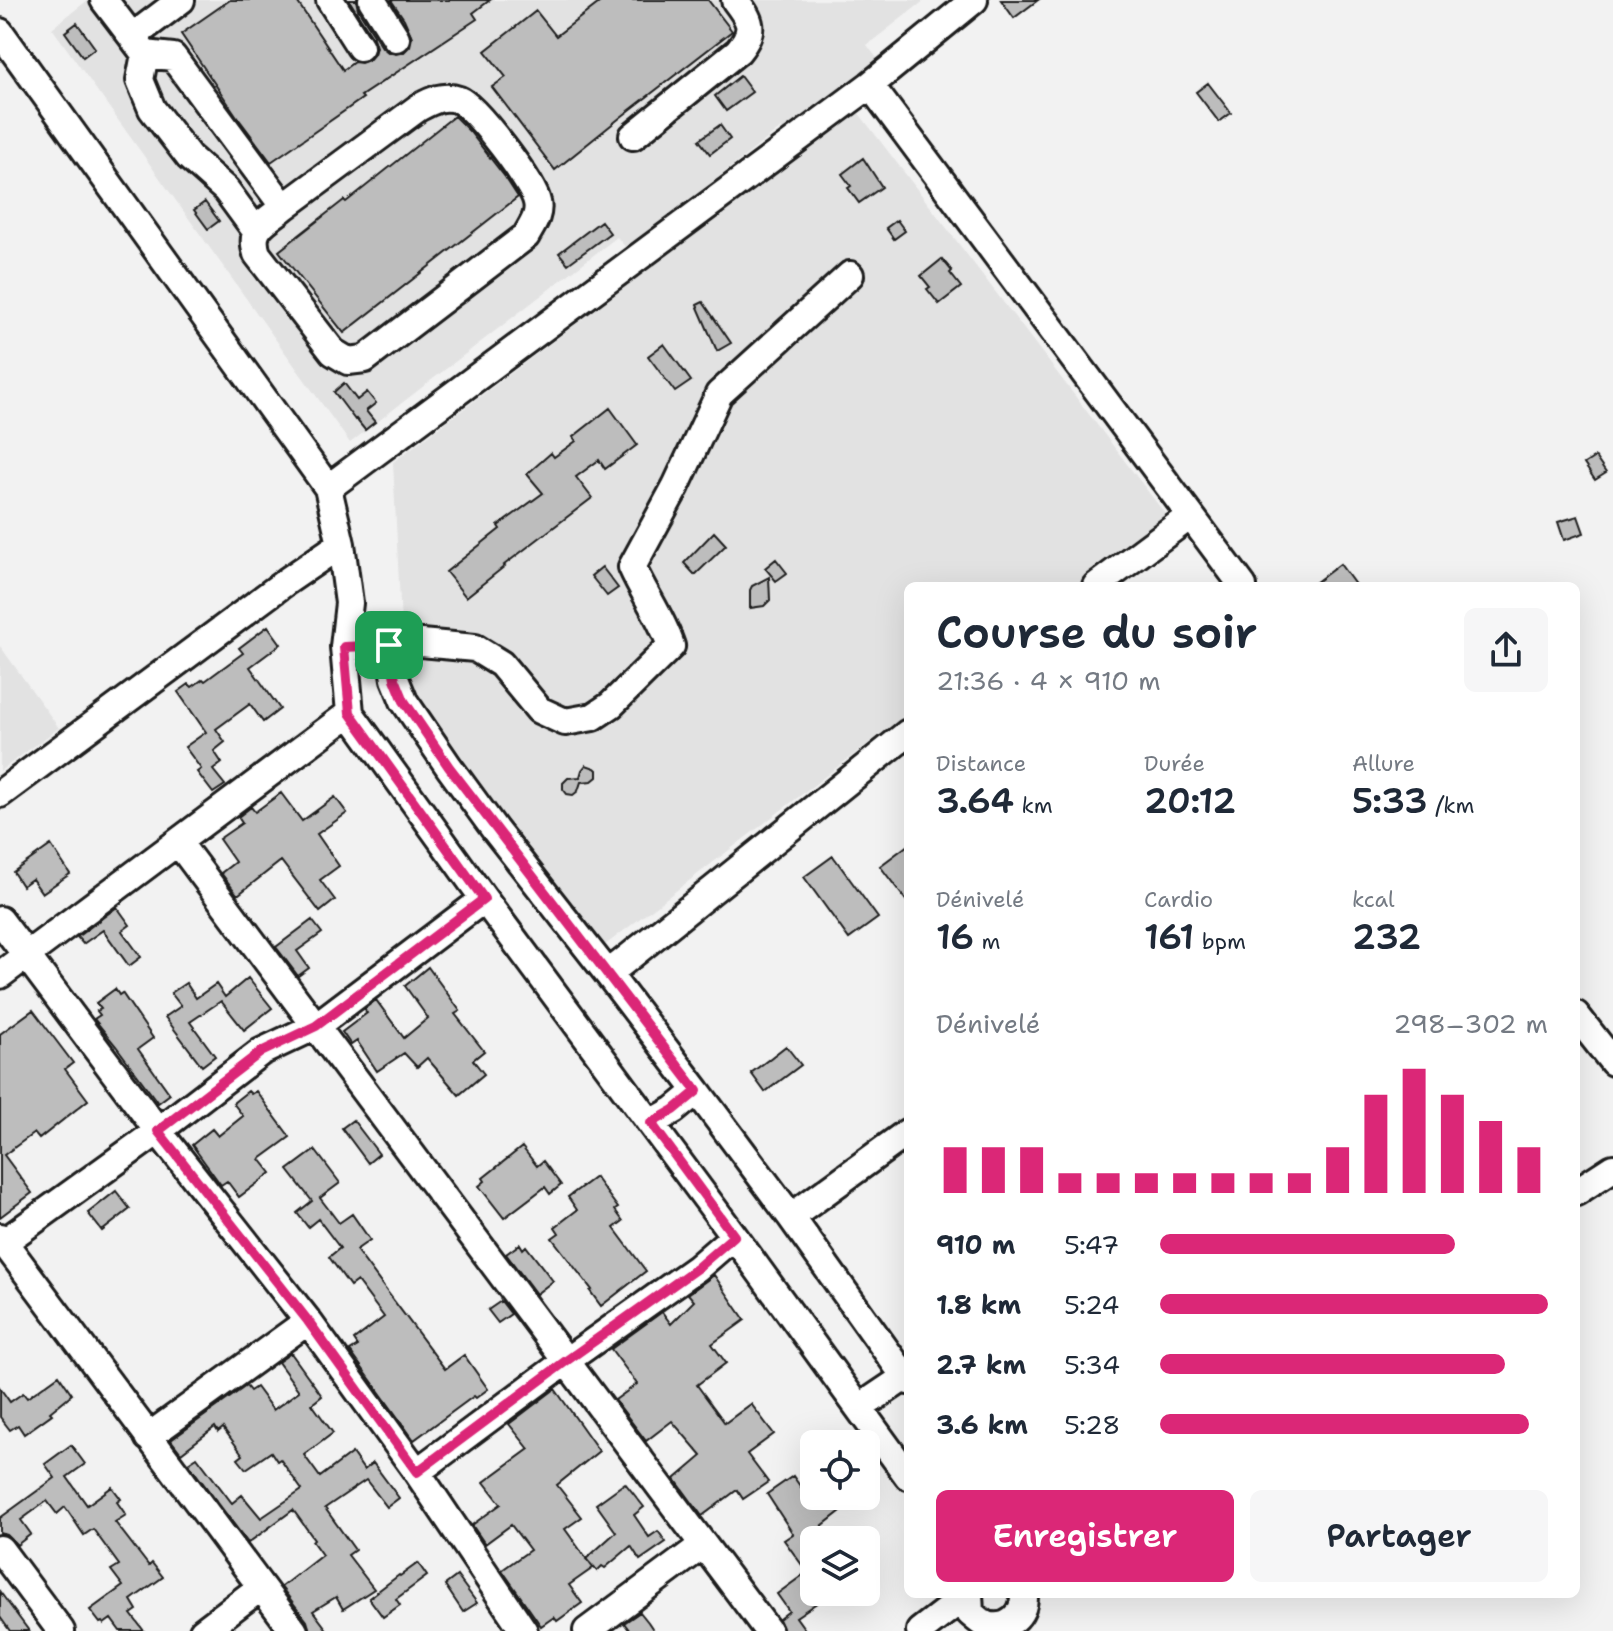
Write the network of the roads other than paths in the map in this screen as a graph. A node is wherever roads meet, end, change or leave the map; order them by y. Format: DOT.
graph roads {
  1 [pos="104,0"];
  2 [pos="181,0"];
  3 [pos="330,0"];
  4 [pos="372,0"];
  5 [pos="735,0"];
  6 [pos="974,0"];
  7 [pos="0,32"];
  8 [pos="396,38"];
  9 [pos="138,45"];
  10 [pos="360,47"];
  11 [pos="870,85"];
  12 [pos="633,136"];
  13 [pos="284,207"];
  14 [pos="256,231"];
  15 [pos="850,275"];
  16 [pos="328,488"];
  17 [pos="1190,516"];
  18 [pos="341,544"];
  19 [pos="1101,582"];
  20 [pos="1240,582"];
  21 [pos="368,646"];
  22 [pos="350,713"];
  23 [pos="904,736"];
  24 [pos="0,794"];
  25 [pos="178,842"];
  26 [pos="484,899"];
  27 [pos="0,920"];
  28 [pos="26,955"];
  29 [pos="608,974"];
  30 [pos="0,975"];
  31 [pos="1580,1020"];
  32 [pos="316,1026"];
  33 [pos="1613,1062"];
  34 [pos="687,1099"];
  35 [pos="651,1123"];
  36 [pos="158,1131"];
  37 [pos="904,1135"];
  38 [pos="1613,1168"];
  39 [pos="1580,1189"];
  40 [pos="791,1217"];
  41 [pos="734,1236"];
  42 [pos="1,1241"];
  43 [pos="308,1321"];
  44 [pos="566,1361"];
  45 [pos="889,1389"];
  46 [pos="148,1437"];
  47 [pos="904,1458"];
  48 [pos="417,1472"];
  49 [pos="703,1545"];
  50 [pos="0,1549"];
  51 [pos="261,1587"];
  52 [pos="963,1598"];
  53 [pos="968,1598"];
  54 [pos="1024,1598"];
  55 [pos="1025,1598"];
  56 [pos="986,1627"];
  57 [pos="61,1631"];
  58 [pos="203,1631"];
  59 [pos="294,1631"];
  60 [pos="524,1631"];
  61 [pos="587,1631"];
  62 [pos="768,1631"];
  63 [pos="920,1631"];
  64 [pos="1034,1631"];
  1 -- 9 [label="street"];
  2 -- 9 [label="street"];
  3 -- 10 [label="street"];
  4 -- 8 [label="street"];
  5 -- 12 [label="street"];
  6 -- 11 [label="street"];
  7 -- 16 [label="street"];
  9 -- 13 [label="street"];
  9 -- 14 [label="street"];
  11 -- 16 [label="street"];
  11 -- 17 [label="street"];
  13 -- 14 [label="street"];
  13 -- 14 [label="street"];
  15 -- 21 [label="street"];
  16 -- 18 [label="street"];
  17 -- 19 [label="street"];
  17 -- 20 [label="street"];
  18 -- 21 [label="street"];
  18 -- 24 [label="street"];
  21 -- 22 [label="street"];
  21 -- 29 [label="street"];
  22 -- 25 [label="street"];
  22 -- 26 [label="street"];
  23 -- 29 [label="street"];
  25 -- 28 [label="street"];
  25 -- 32 [label="street"];
  26 -- 32 [label="street"];
  26 -- 35 [label="street"];
  27 -- 28 [label="street"];
  28 -- 30 [label="street"];
  28 -- 36 [label="street"];
  29 -- 34 [label="street"];
  31 -- 33 [label="street"];
  32 -- 36 [label="street"];
  32 -- 44 [label="street"];
  34 -- 35 [label="street"];
  34 -- 40 [label="street"];
  35 -- 41 [label="street"];
  36 -- 42 [label="street"];
  36 -- 43 [label="street"];
  37 -- 40 [label="street"];
  38 -- 39 [label="street"];
  40 -- 45 [label="street"];
  41 -- 44 [label="street"];
  41 -- 45 [label="street"];
  42 -- 46 [label="street"];
  43 -- 46 [label="street"];
  43 -- 48 [label="street"];
  44 -- 48 [label="street"];
  44 -- 49 [label="street"];
  45 -- 47 [label="street"];
  46 -- 51 [label="street"];
  48 -- 60 [label="street"];
  49 -- 61 [label="street"];
  49 -- 62 [label="street"];
  50 -- 57 [label="street"];
  51 -- 58 [label="street"];
  51 -- 59 [label="street"];
  52 -- 63 [label="street"];
  53 -- 56 [label="street"];
  54 -- 56 [label="street"];
  55 -- 64 [label="street"];
}
